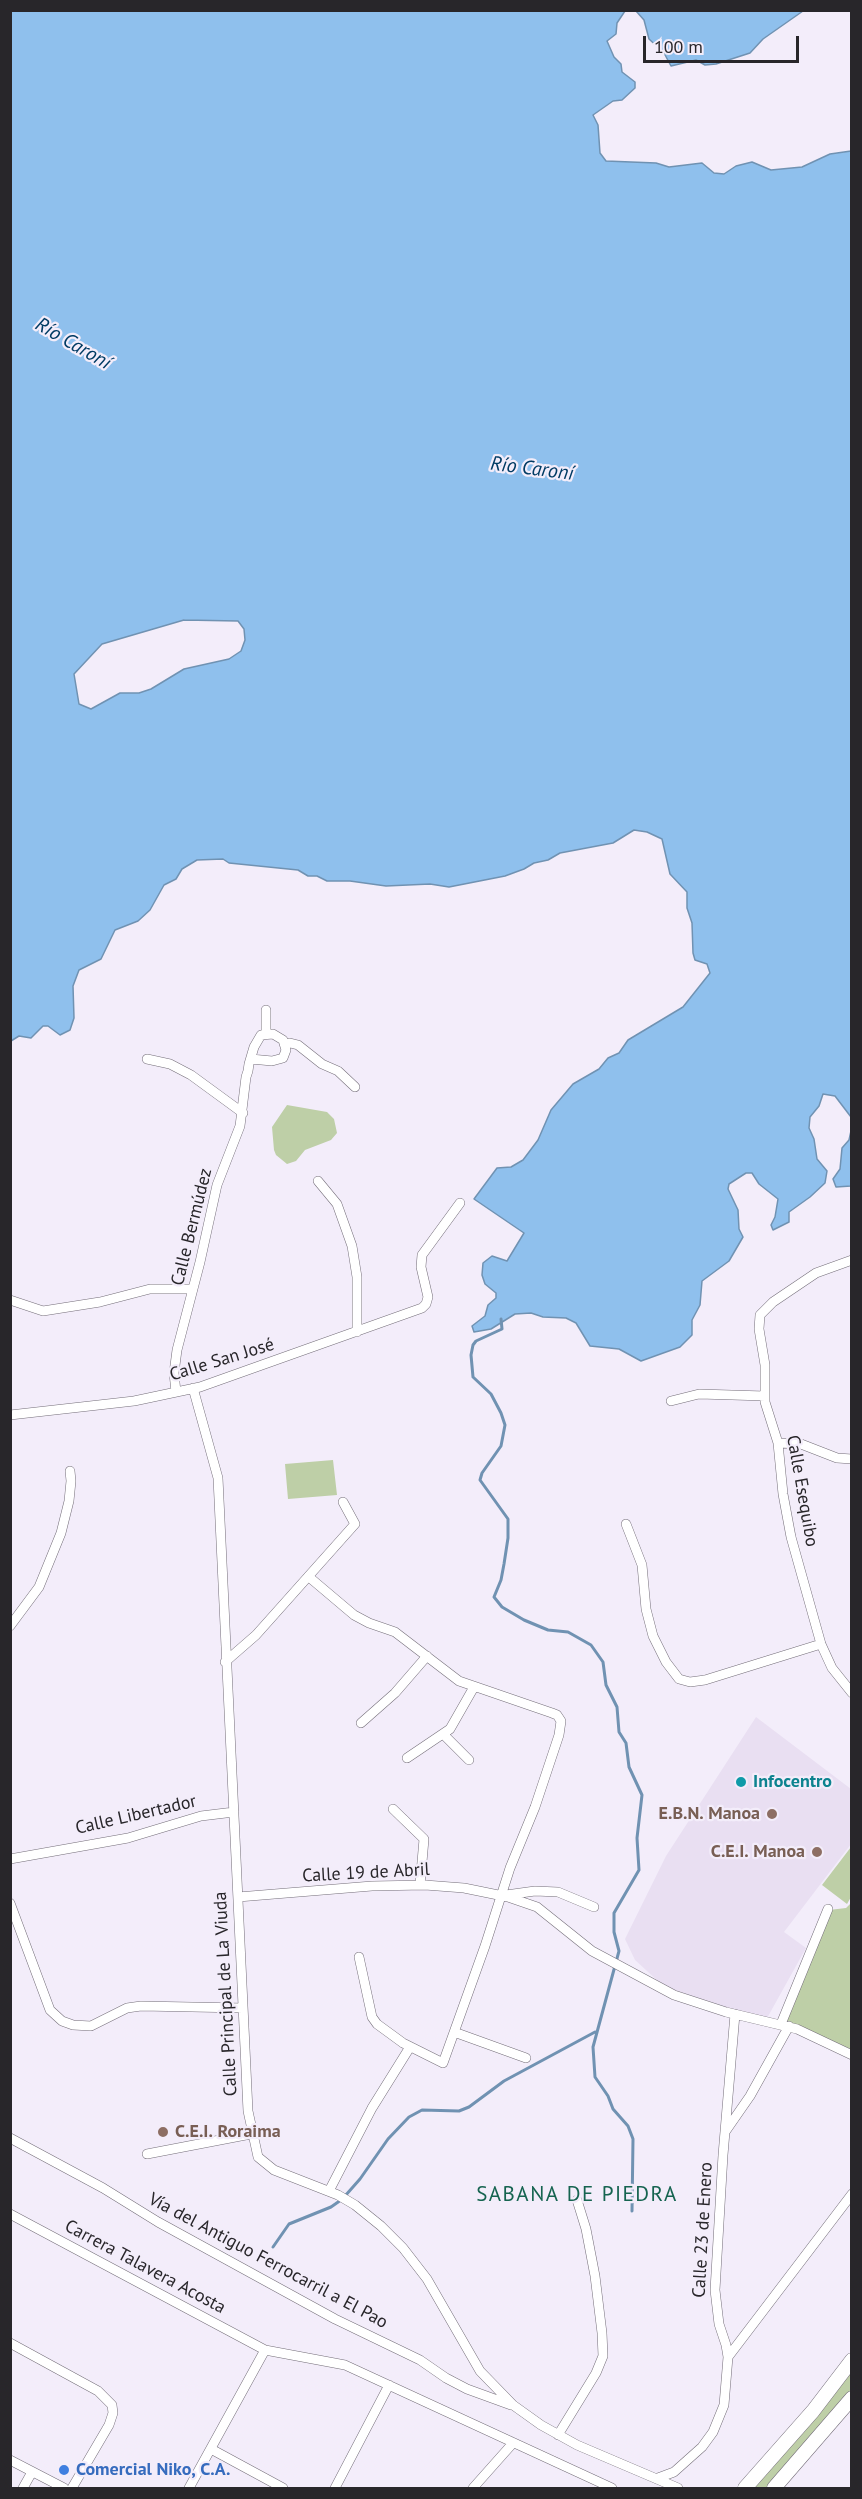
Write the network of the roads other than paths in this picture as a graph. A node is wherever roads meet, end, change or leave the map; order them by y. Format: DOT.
graph roads {
  1 [pos="266,1010"];
  2 [pos="262,1035"];
  3 [pos="285,1044"];
  4 [pos="147,1059"];
  5 [pos="251,1059"];
  6 [pos="355,1088"];
  7 [pos="243,1113"];
  8 [pos="318,1181"];
  9 [pos="460,1203"];
  10 [pos="852,1260"];
  11 [pos="193,1289"];
  12 [pos="10,1300"];
  13 [pos="357,1332"];
  14 [pos="193,1388"];
  15 [pos="176,1392"];
  16 [pos="765,1396"];
  17 [pos="671,1401"];
  18 [pos="10,1415"];
  19 [pos="778,1443"];
  20 [pos="852,1459"];
  21 [pos="70,1470"];
  22 [pos="344,1502"];
  23 [pos="626,1524"];
  24 [pos="309,1577"];
  25 [pos="10,1626"];
  26 [pos="821,1644"];
  27 [pos="427,1656"];
  28 [pos="225,1662"];
  29 [pos="474,1686"];
  30 [pos="852,1692"];
  31 [pos="361,1724"];
  32 [pos="443,1734"];
  33 [pos="407,1758"];
  34 [pos="469,1761"];
  35 [pos="393,1809"];
  36 [pos="234,1812"];
  37 [pos="10,1859"];
  38 [pos="420,1885"];
  39 [pos="501,1896"];
  40 [pos="238,1897"];
  41 [pos="10,1903"];
  42 [pos="594,1907"];
  43 [pos="828,1909"];
  44 [pos="360,1957"];
  45 [pos="243,2008"];
  46 [pos="735,2014"];
  47 [pos="785,2025"];
  48 [pos="454,2032"];
  49 [pos="410,2047"];
  50 [pos="852,2055"];
  51 [pos="526,2058"];
  52 [pos="725,2133"];
  53 [pos="251,2134"];
  54 [pos="10,2138"];
  55 [pos="147,2154"];
  56 [pos="334,2193"];
  57 [pos="852,2194"];
  58 [pos="577,2200"];
  59 [pos="10,2214"];
  60 [pos="10,2343"];
  61 [pos="265,2349"];
  62 [pos="728,2357"];
  63 [pos="852,2360"];
  64 [pos="389,2385"];
  65 [pos="852,2398"];
  66 [pos="513,2405"];
  67 [pos="558,2435"];
  68 [pos="513,2443"];
  69 [pos="211,2449"];
  70 [pos="10,2460"];
  71 [pos="32,2472"];
  72 [pos="658,2478"];
  73 [pos="672,2487"];
  74 [pos="23,2488"];
  75 [pos="63,2488"];
  76 [pos="72,2488"];
  77 [pos="189,2488"];
  78 [pos="283,2488"];
  79 [pos="335,2488"];
  80 [pos="473,2488"];
  81 [pos="612,2488"];
  82 [pos="745,2488"];
  83 [pos="774,2488"];
  1 -- 2 [label="street, Calle Bermúdez"];
  2 -- 3 [label="street"];
  2 -- 5 [label="street, Calle Bermúdez"];
  3 -- 5 [label="street"];
  3 -- 6 [label="street"];
  4 -- 7 [label="street"];
  5 -- 7 [label="street, Calle Bermúdez"];
  7 -- 11 [label="street, Calle Bermúdez"];
  8 -- 13 [label="street"];
  9 -- 13 [label="street, Calle San José"];
  10 -- 16 [label="street, Calle Esequibo"];
  11 -- 12 [label="street"];
  11 -- 15 [label="street, Calle Bermúdez"];
  13 -- 14 [label="street, Calle San José"];
  14 -- 15 [label="street, Calle San José"];
  14 -- 28 [label="street, Calle Principal de La Viuda"];
  15 -- 18 [label="street, Calle San José"];
  16 -- 17 [label="street"];
  16 -- 19 [label="street, Calle Esequibo"];
  19 -- 20 [label="street"];
  19 -- 26 [label="street, Calle Esequibo"];
  21 -- 25 [label="street"];
  22 -- 24 [label="street"];
  23 -- 26 [label="street"];
  24 -- 27 [label="street"];
  24 -- 28 [label="street"];
  26 -- 30 [label="street, Calle Esequibo"];
  27 -- 29 [label="street"];
  27 -- 31 [label="street"];
  28 -- 36 [label="street, Calle Principal de La Viuda"];
  29 -- 32 [label="street"];
  29 -- 39 [label="street"];
  32 -- 33 [label="street"];
  32 -- 34 [label="street"];
  35 -- 38 [label="street"];
  36 -- 37 [label="street, Calle Libertador"];
  36 -- 40 [label="street, Calle Principal de La Viuda"];
  38 -- 39 [label="street, Calle 19 de Abril"];
  38 -- 40 [label="street, Calle 19 de Abril"];
  39 -- 42 [label="street"];
  39 -- 46 [label="street, Calle 19 de Abril"];
  39 -- 48 [label="street"];
  40 -- 45 [label="street, Calle Principal de La Viuda"];
  41 -- 45 [label="street"];
  43 -- 47 [label="street"];
  44 -- 49 [label="street"];
  45 -- 53 [label="street, Calle Principal de La Viuda"];
  46 -- 47 [label="street, Calle 19 de Abril"];
  46 -- 52 [label="street, Calle 23 de Enero"];
  47 -- 50 [label="street, Calle 19 de Abril"];
  47 -- 52 [label="street"];
  48 -- 49 [label="street"];
  48 -- 51 [label="street"];
  49 -- 56 [label="street"];
  52 -- 62 [label="street, Calle 23 de Enero"];
  53 -- 55 [label="street"];
  53 -- 56 [label="street, Calle Principal de La Viuda"];
  54 -- 66 [label="street, Vía del Antiguo Ferrocarril a El Pao"];
  56 -- 66 [label="street, Calle Principal de La Viuda"];
  57 -- 62 [label="street"];
  58 -- 67 [label="street"];
  59 -- 61 [label="street, Carrera Talavera Acosta"];
  60 -- 76 [label="street"];
  61 -- 64 [label="street, Carrera Talavera Acosta"];
  61 -- 69 [label="street"];
  62 -- 72 [label="street, Calle 23 de Enero"];
  63 -- 82 [label="street"];
  64 -- 68 [label="street, Carrera Talavera Acosta"];
  64 -- 79 [label="street"];
  65 -- 83 [label="street"];
  66 -- 67 [label="street, Calle Principal de La Viuda"];
  67 -- 72 [label="street, Calle Principal de La Viuda"];
  68 -- 80 [label="street"];
  68 -- 81 [label="street, Carrera Talavera Acosta"];
  69 -- 77 [label="street"];
  69 -- 78 [label="street"];
  70 -- 71 [label="street"];
  71 -- 74 [label="street"];
  71 -- 75 [label="street"];
  72 -- 73 [label="street, Calle Principal de La Viuda"];
}
